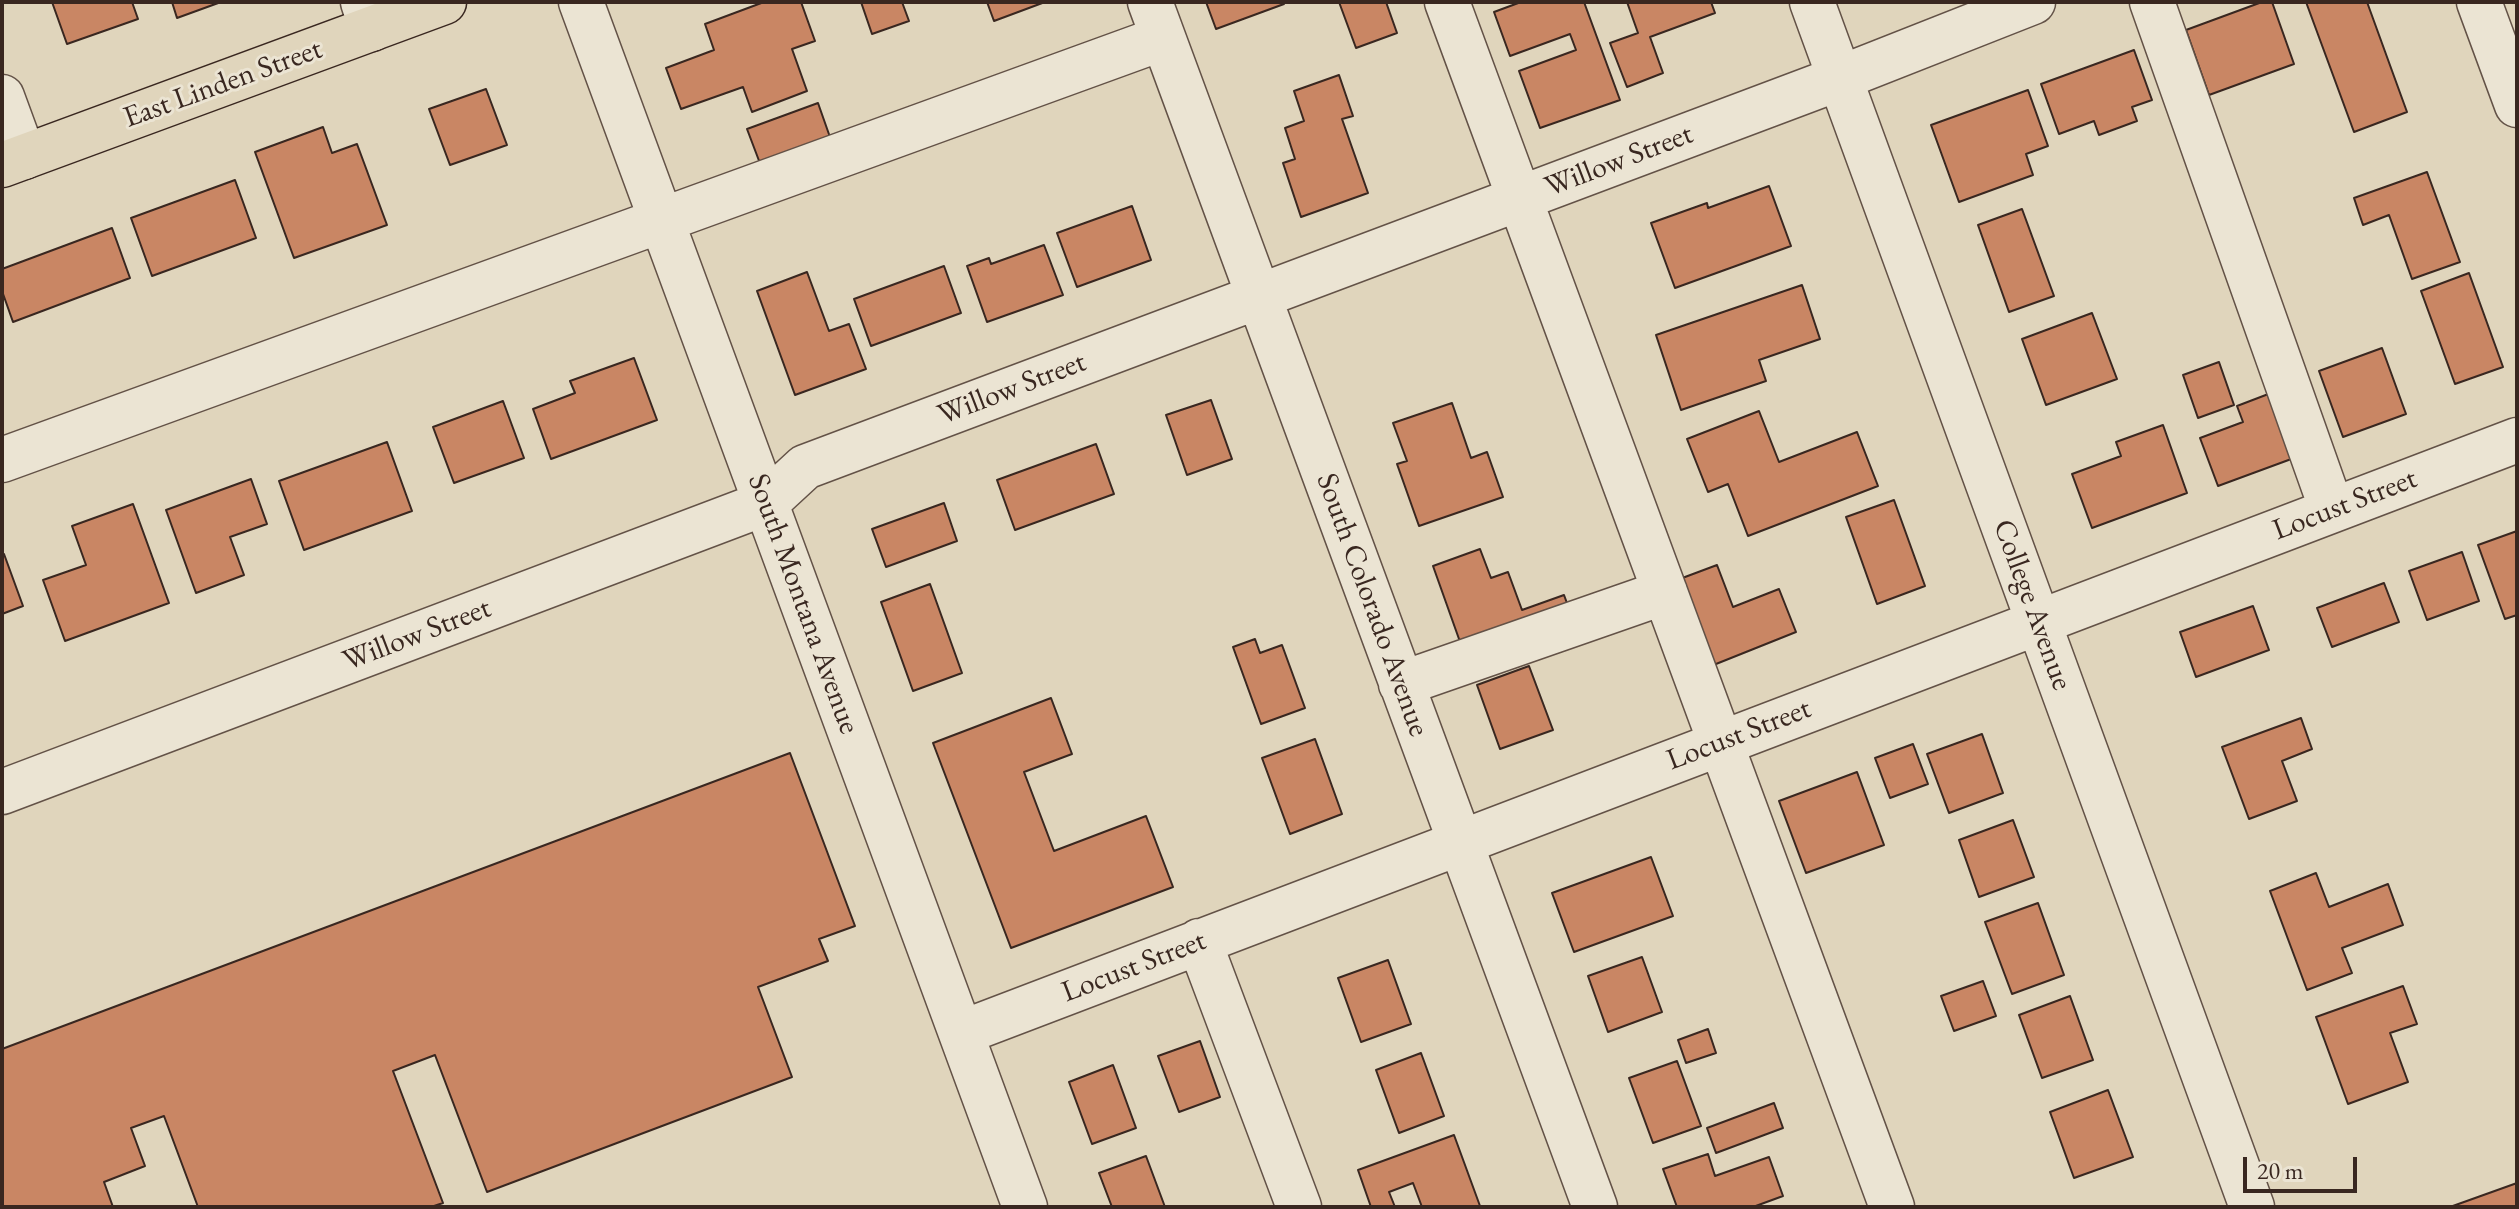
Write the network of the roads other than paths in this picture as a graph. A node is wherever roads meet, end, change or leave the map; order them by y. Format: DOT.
graph roads {
  1 [pos="444,2"];
  2 [pos="581,2"];
  3 [pos="1447,2"];
  4 [pos="1812,2"];
  5 [pos="2033,2"];
  6 [pos="2152,2"];
  7 [pos="2479,2"];
  8 [pos="368,15"];
  9 [pos="1156,20"];
  10 [pos="1840,78"];
  11 [pos="2,97"];
  12 [pos="2517,105"];
  13 [pos="13,161"];
  14 [pos="1519,198"];
  15 [pos="662,220"];
  16 [pos="1258,297"];
  17 [pos="2517,440"];
  18 [pos="2,460"];
  19 [pos="766,503"];
  20 [pos="2332,510"];
  21 [pos="1665,592"];
  22 [pos="2038,621"];
  23 [pos="1401,684"];
  24 [pos="1720,742"];
  25 [pos="2,792"];
  26 [pos="1459,842"];
  27 [pos="1199,941"];
  28 [pos="961,1033"];
  29 [pos="1025,1207"];
  30 [pos="1299,1207"];
  31 [pos="1595,1207"];
  32 [pos="1892,1207"];
  33 [pos="2252,1207"];
  1 -- 8 [label="main road, East Linden Street"];
  2 -- 15 [label="street, South Montana Avenue"];
  3 -- 14 [label="street"];
  4 -- 10 [label="street, College Avenue"];
  5 -- 10 [label="street, Willow Street"];
  6 -- 20 [label="street"];
  7 -- 12 [label="street"];
  8 -- 13 [label="main road, East Linden Street"];
  9 -- 15 [label="street"];
  9 -- 16 [label="street, South Colorado Avenue"];
  10 -- 14 [label="street, Willow Street"];
  10 -- 22 [label="street, College Avenue"];
  11 -- 13 [label="street"];
  14 -- 16 [label="street, Willow Street"];
  14 -- 21 [label="street"];
  15 -- 18 [label="street"];
  15 -- 19 [label="street, South Montana Avenue"];
  16 -- 19 [label="street, Willow Street"];
  16 -- 23 [label="street, South Colorado Avenue"];
  17 -- 20 [label="street, Locust Street"];
  19 -- 25 [label="street, Willow Street"];
  19 -- 28 [label="street, South Montana Avenue"];
  20 -- 22 [label="street, Locust Street"];
  21 -- 23 [label="street"];
  21 -- 24 [label="street"];
  22 -- 24 [label="street, Locust Street"];
  22 -- 33 [label="street, College Avenue"];
  23 -- 26 [label="street, South Colorado Avenue"];
  24 -- 26 [label="street, Locust Street"];
  24 -- 32 [label="street"];
  26 -- 27 [label="street, Locust Street"];
  26 -- 31 [label="street, South Colorado Avenue"];
  27 -- 28 [label="street, Locust Street"];
  27 -- 30 [label="street"];
  28 -- 29 [label="street, South Montana Avenue"];
}
